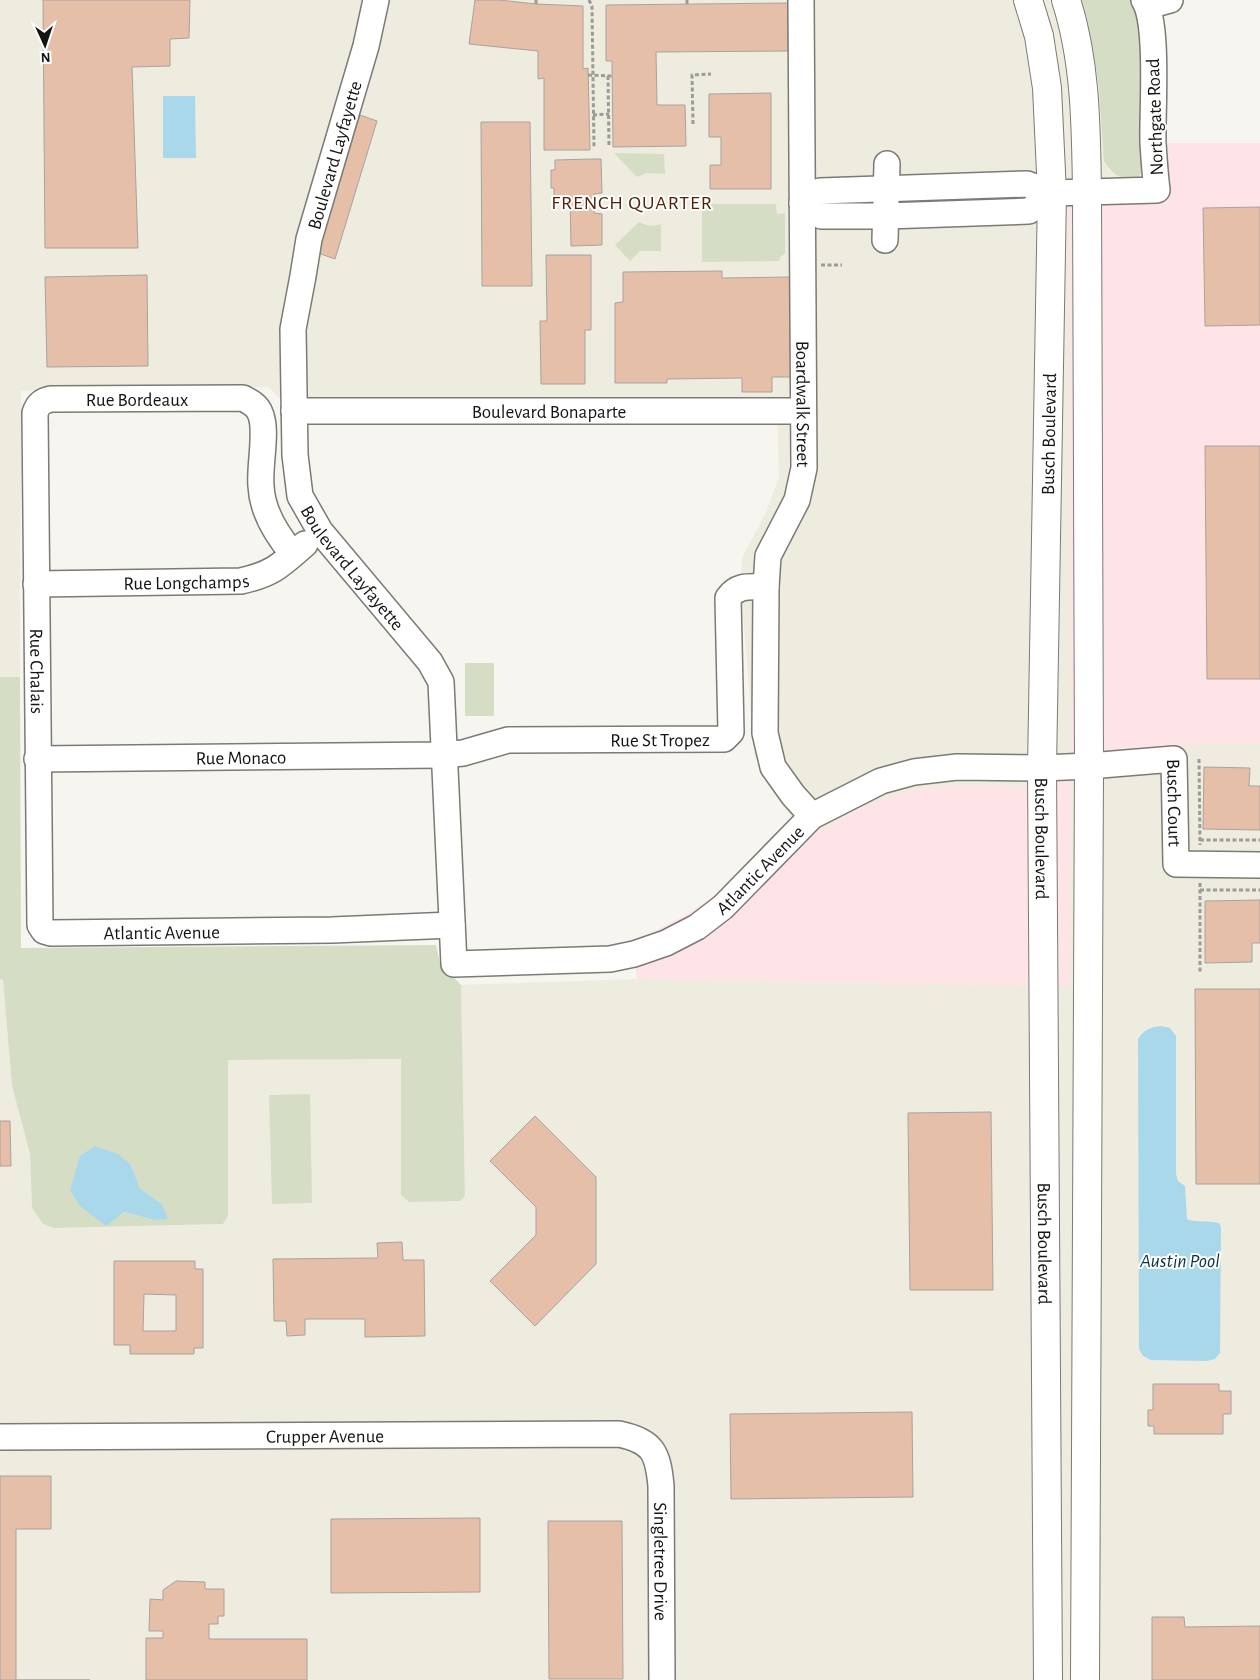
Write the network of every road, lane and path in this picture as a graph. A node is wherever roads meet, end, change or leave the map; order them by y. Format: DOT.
graph roads {
  1 [pos="376,0"];
  2 [pos="589,0"];
  3 [pos="801,0"];
  4 [pos="1028,0"];
  5 [pos="1066,0"];
  6 [pos="1154,2"];
  7 [pos="711,74"];
  8 [pos="590,76"];
  9 [pos="609,114"];
  10 [pos="593,115"];
  11 [pos="693,124"];
  12 [pos="609,147"];
  13 [pos="594,148"];
  14 [pos="886,164"];
  15 [pos="886,189"];
  16 [pos="1086,192"];
  17 [pos="1052,193"];
  18 [pos="802,203"];
  19 [pos="886,216"];
  20 [pos="885,240"];
  21 [pos="803,411"];
  22 [pos="294,412"];
  23 [pos="320,531"];
  24 [pos="293,554"];
  25 [pos="36,584"];
  26 [pos="766,586"];
  27 [pos="443,755"];
  28 [pos="38,759"];
  29 [pos="1200,760"];
  30 [pos="1089,766"];
  31 [pos="1042,768"];
  32 [pos="812,816"];
  33 [pos="1200,840"];
  34 [pos="1260,840"];
  35 [pos="1200,848"];
  36 [pos="1260,865"];
  37 [pos="1200,875"];
  38 [pos="1200,890"];
  39 [pos="1260,890"];
  40 [pos="452,925"];
  41 [pos="472,963"];
  42 [pos="1200,973"];
  43 [pos="0,1436"];
  44 [pos="648,1445"];
  45 [pos="662,1680"];
  46 [pos="1048,1680"];
  47 [pos="1085,1680"];
  1 -- 22 [label="street, Boulevard Layfayette"];
  2 -- 8 [label="path"];
  3 -- 18 [label="street, Boardwalk Street"];
  4 -- 17 [label="main road, Busch Boulevard"];
  5 -- 16 [label="main road, Busch Boulevard"];
  6 -- 16 [label="street, Northgate Road"];
  7 -- 11 [label="path"];
  8 -- 9 [label="path"];
  8 -- 10 [label="path"];
  9 -- 10 [label="path"];
  9 -- 12 [label="path"];
  10 -- 13 [label="path"];
  14 -- 15 [label="street"];
  15 -- 17 [label="street"];
  15 -- 18 [label="street"];
  15 -- 19 [label="street"];
  16 -- 17 [label="street, Northgate Road"];
  16 -- 30 [label="main road, Busch Boulevard"];
  17 -- 19 [label="street"];
  17 -- 31 [label="main road, Busch Boulevard"];
  18 -- 19 [label="street"];
  18 -- 21 [label="street, Boardwalk Street"];
  19 -- 20 [label="street"];
  21 -- 22 [label="street, Boulevard Bonaparte"];
  21 -- 26 [label="street, Boardwalk Street"];
  22 -- 23 [label="street, Boulevard Layfayette"];
  23 -- 24 [label="street, Rue Longchamps"];
  23 -- 27 [label="street, Boulevard Layfayette"];
  24 -- 25 [label="street, Rue Longchamps"];
  24 -- 25 [label="street, Rue Bordeaux"];
  25 -- 28 [label="street, Rue Chalais"];
  26 -- 27 [label="street, Rue St Tropez"];
  26 -- 32 [label="street, Boardwalk Street"];
  27 -- 28 [label="street, Rue Monaco"];
  27 -- 40 [label="street, Boulevard Layfayette"];
  28 -- 40 [label="street, Atlantic Avenue"];
  29 -- 33 [label="path"];
  30 -- 31 [label="street, Busch Court"];
  30 -- 36 [label="street, Busch Court"];
  30 -- 47 [label="main road, Busch Boulevard"];
  31 -- 32 [label="street, Atlantic Avenue"];
  31 -- 46 [label="main road, Busch Boulevard"];
  32 -- 41 [label="street, Atlantic Avenue"];
  33 -- 34 [label="path"];
  33 -- 35 [label="path"];
  37 -- 38 [label="path"];
  38 -- 39 [label="path"];
  38 -- 42 [label="path"];
  40 -- 41 [label="street, Boulevard Layfayette"];
  43 -- 44 [label="street, Crupper Avenue"];
  44 -- 45 [label="street, Singletree Drive"];
}
